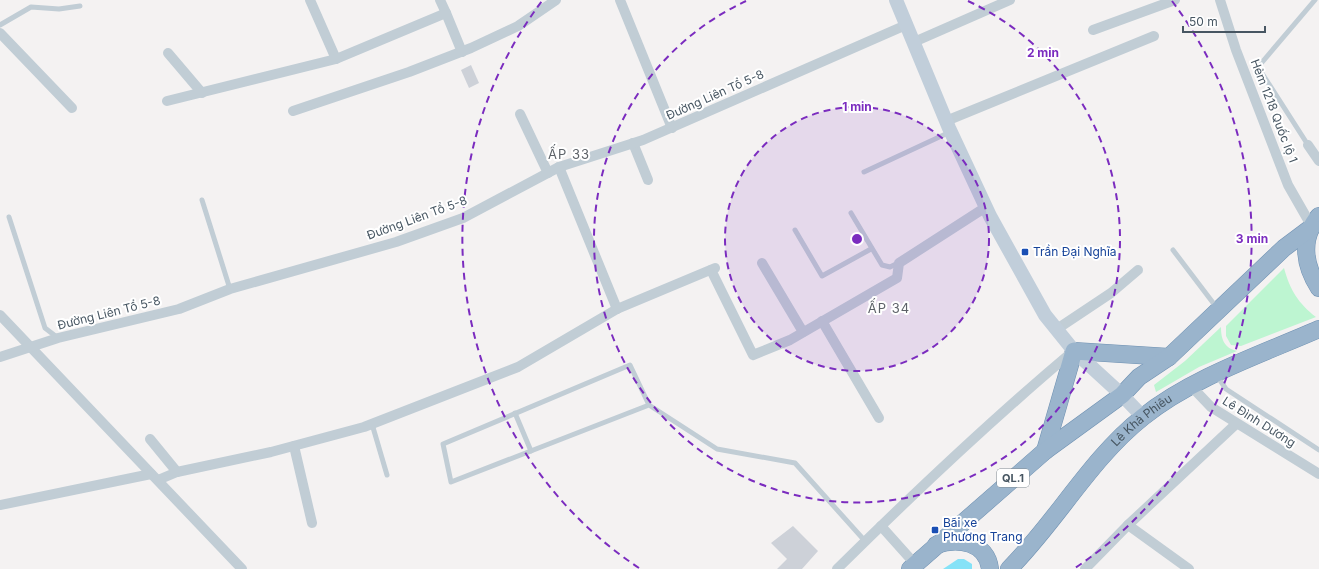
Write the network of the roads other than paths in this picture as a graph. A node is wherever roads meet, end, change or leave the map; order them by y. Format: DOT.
graph roads {
  1 [pos="310,0"];
  2 [pos="440,0"];
  3 [pos="556,0"];
  4 [pos="620,0"];
  5 [pos="896,0"];
  6 [pos="1010,0"];
  7 [pos="1175,0"];
  8 [pos="1220,0"];
  9 [pos="1316,0"];
  10 [pos="545,3"];
  11 [pos="80,6"];
  12 [pos="446,14"];
  13 [pos="906,24"];
  14 [pos="0,25"];
  15 [pos="1093,30"];
  16 [pos="0,33"];
  17 [pos="1154,36"];
  18 [pos="914,42"];
  19 [pos="462,52"];
  20 [pos="168,53"];
  21 [pos="336,59"];
  22 [pos="202,93"];
  23 [pos="167,101"];
  24 [pos="72,108"];
  25 [pos="293,111"];
  26 [pos="520,114"];
  27 [pos="949,126"];
  28 [pos="672,128"];
  29 [pos="633,143"];
  30 [pos="1308,145"];
  31 [pos="1319,161"];
  32 [pos="559,167"];
  33 [pos="864,172"];
  34 [pos="548,173"];
  35 [pos="648,180"];
  36 [pos="202,200"];
  37 [pos="986,207"];
  38 [pos="851,213"];
  39 [pos="9,217"];
  40 [pos="1312,228"];
  41 [pos="795,230"];
  42 [pos="871,249"];
  43 [pos="1173,250"];
  44 [pos="762,263"];
  45 [pos="899,263"];
  46 [pos="1138,270"];
  47 [pos="1319,288"];
  48 [pos="230,289"];
  49 [pos="617,309"];
  50 [pos="1220,311"];
  51 [pos="0,315"];
  52 [pos="822,321"];
  53 [pos="1057,329"];
  54 [pos="1319,329"];
  55 [pos="803,332"];
  56 [pos="58,338"];
  57 [pos="31,346"];
  58 [pos="1074,351"];
  59 [pos="0,357"];
  60 [pos="1169,357"];
  61 [pos="1216,374"];
  62 [pos="1190,386"];
  63 [pos="1122,395"];
  64 [pos="649,405"];
  65 [pos="515,414"];
  66 [pos="1143,417"];
  67 [pos="879,418"];
  68 [pos="372,424"];
  69 [pos="1236,424"];
  70 [pos="150,439"];
  71 [pos="294,446"];
  72 [pos="1319,450"];
  73 [pos="531,451"];
  74 [pos="1045,451"];
  75 [pos="177,472"];
  76 [pos="1319,474"];
  77 [pos="386,475"];
  78 [pos="155,477"];
  79 [pos="0,505"];
  80 [pos="312,523"];
  81 [pos="1128,524"];
  82 [pos="881,526"];
  83 [pos="865,541"];
  84 [pos="936,545"];
  85 [pos="912,566"];
  86 [pos="242,569"];
  87 [pos="837,569"];
  88 [pos="990,569"];
  89 [pos="1009,569"];
  90 [pos="1085,569"];
  91 [pos="1189,569"];
  1 -- 21 [label="street"];
  2 -- 12 [label="street"];
  3 -- 10 [label="street"];
  4 -- 28 [label="street"];
  5 -- 13 [label="main road"];
  6 -- 18 [label="street"];
  7 -- 15 [label="street"];
  8 -- 40 [label="street, Hẻm 1218 Quốc lộ 1"];
  9 -- 30 [label="lane"];
  10 -- 19 [label="street"];
  11 -- 14 [label="lane"];
  12 -- 19 [label="street"];
  12 -- 21 [label="street"];
  13 -- 18 [label="main road"];
  13 -- 28 [label="street, Đường Liên Tổ 5-8"];
  16 -- 24 [label="street"];
  17 -- 27 [label="street"];
  18 -- 27 [label="main road"];
  19 -- 25 [label="street"];
  20 -- 22 [label="street"];
  21 -- 22 [label="street"];
  22 -- 23 [label="street"];
  26 -- 34 [label="street"];
  27 -- 33 [label="lane"];
  27 -- 37 [label="main road"];
  28 -- 29 [label="street, Đường Liên Tổ 5-8"];
  29 -- 32 [label="street, Đường Liên Tổ 5-8"];
  29 -- 35 [label="street"];
  30 -- 31 [label="street"];
  32 -- 34 [label="street, Đường Liên Tổ 5-8"];
  32 -- 49 [label="street"];
  34 -- 48 [label="street, Đường Liên Tổ 5-8"];
  36 -- 48 [label="lane"];
  37 -- 45 [label="street"];
  37 -- 53 [label="main road"];
  38 -- 42 [label="lane"];
  39 -- 56 [label="lane"];
  40 -- 47 [label="highway"];
  40 -- 50 [label="highway, QL.1"];
  40 -- 63 [label="highway, QL.1"];
  41 -- 42 [label="lane"];
  42 -- 45 [label="lane"];
  43 -- 50 [label="lane"];
  44 -- 55 [label="street"];
  45 -- 52 [label="street"];
  46 -- 53 [label="street"];
  48 -- 56 [label="street, Đường Liên Tổ 5-8"];
  49 -- 55 [label="street"];
  49 -- 68 [label="street"];
  50 -- 60 [label="highway, QL.1"];
  51 -- 57 [label="street"];
  52 -- 55 [label="street"];
  52 -- 67 [label="street"];
  53 -- 58 [label="main road"];
  54 -- 61 [label="highway, Lê Khả Phiêu"];
  56 -- 57 [label="street, Đường Liên Tổ 5-8"];
  57 -- 59 [label="street, Đường Liên Tổ 5-8"];
  57 -- 78 [label="street"];
  58 -- 60 [label="highway"];
  58 -- 63 [label="main road"];
  58 -- 74 [label="highway"];
  58 -- 82 [label="street"];
  60 -- 63 [label="highway, QL.1"];
  61 -- 62 [label="highway, Lê Khả Phiêu"];
  61 -- 72 [label="lane"];
  62 -- 66 [label="highway, Lê Khả Phiêu"];
  62 -- 69 [label="street, Lê Đình Dương"];
  63 -- 66 [label="main road"];
  63 -- 74 [label="highway, QL.1"];
  64 -- 65 [label="lane"];
  64 -- 73 [label="lane"];
  64 -- 83 [label="lane"];
  65 -- 73 [label="lane"];
  65 -- 73 [label="lane"];
  66 -- 89 [label="highway, Lê Khả Phiêu"];
  68 -- 71 [label="street"];
  68 -- 77 [label="lane"];
  69 -- 76 [label="street, Lê Đình Dương"];
  69 -- 81 [label="street"];
  70 -- 75 [label="street"];
  71 -- 75 [label="street"];
  71 -- 80 [label="street"];
  74 -- 84 [label="highway, QL.1"];
  75 -- 78 [label="street"];
  78 -- 79 [label="street"];
  78 -- 86 [label="street"];
  81 -- 90 [label="street"];
  81 -- 91 [label="street"];
  82 -- 83 [label="street"];
  82 -- 85 [label="street"];
  83 -- 87 [label="street"];
  84 -- 85 [label="highway, QL.1"];
  84 -- 88 [label="highway"];
}
